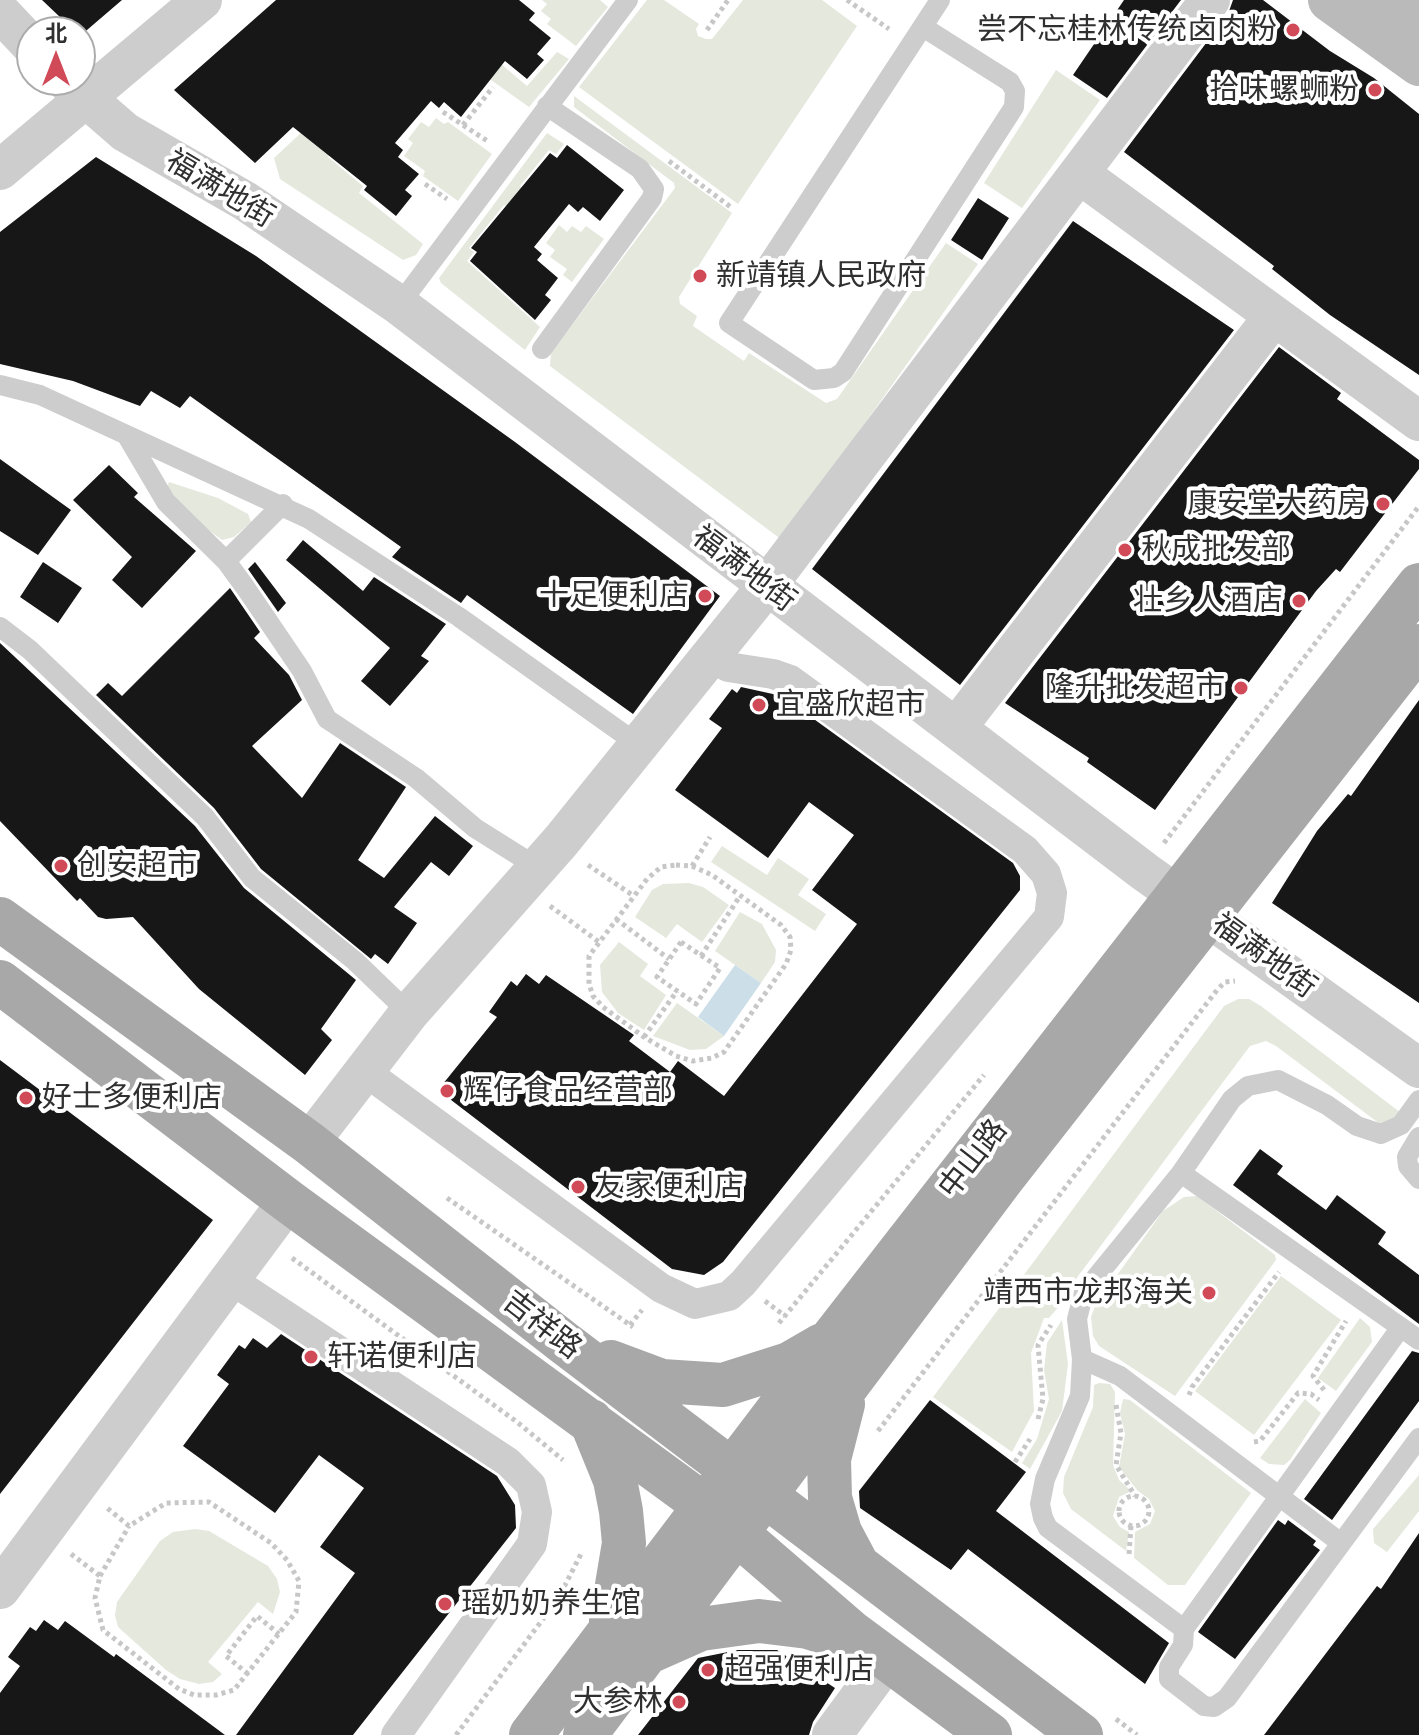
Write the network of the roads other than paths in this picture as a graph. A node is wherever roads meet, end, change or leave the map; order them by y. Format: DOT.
graph roads {
  1 [pos="202,0"];
  2 [pos="628,0"];
  3 [pos="940,0"];
  4 [pos="1210,0"];
  5 [pos="1330,0"];
  6 [pos="1385,0"];
  7 [pos="0,12"];
  8 [pos="1419,27"];
  9 [pos="16,29"];
  10 [pos="917,35"];
  11 [pos="1419,64"];
  12 [pos="96,75"];
  13 [pos="69,96"];
  14 [pos="82,96"];
  15 [pos="547,106"];
  16 [pos="0,170"];
  17 [pos="1081,175"];
  18 [pos="399,305"];
  19 [pos="1274,316"];
  20 [pos="542,349"];
  21 [pos="0,385"];
  22 [pos="1419,421"];
  23 [pos="127,436"];
  24 [pos="283,504"];
  25 [pos="226,561"];
  26 [pos="1419,585"];
  27 [pos="766,587"];
  28 [pos="0,627"];
  29 [pos="1419,646"];
  30 [pos="710,657"];
  31 [pos="957,727"];
  32 [pos="639,745"];
  33 [pos="539,865"];
  34 [pos="1177,894"];
  35 [pos="0,919"];
  36 [pos="0,982"];
  37 [pos="409,1013"];
  38 [pos="1413,1050"];
  39 [pos="363,1070"];
  40 [pos="1419,1100"];
  41 [pos="1419,1137"];
  42 [pos="309,1143"];
  43 [pos="1181,1173"];
  44 [pos="1419,1179"];
  45 [pos="288,1201"];
  46 [pos="230,1279"];
  47 [pos="1401,1327"];
  48 [pos="834,1336"];
  49 [pos="1419,1340"];
  50 [pos="563,1342"];
  51 [pos="1082,1359"];
  52 [pos="853,1378"];
  53 [pos="590,1419"];
  54 [pos="1419,1438"];
  55 [pos="733,1469"];
  56 [pos="766,1496"];
  57 [pos="1280,1498"];
  58 [pos="704,1505"];
  59 [pos="738,1534"];
  60 [pos="1341,1543"];
  61 [pos="861,1569"];
  62 [pos="0,1589"];
  63 [pos="611,1627"];
  64 [pos="1184,1629"];
  65 [pos="647,1653"];
  66 [pos="880,1654"];
  67 [pos="396,1735"];
  68 [pos="531,1735"];
  69 [pos="585,1735"];
  70 [pos="832,1735"];
  71 [pos="990,1735"];
  72 [pos="1081,1735"];
  1 -- 12 [label="street"];
  2 -- 15 [label="lane"];
  3 -- 10 [label="lane"];
  4 -- 17 [label="street"];
  5 -- 11 [label="main road"];
  6 -- 8 [label="main road"];
  7 -- 9 [label="street"];
  10 -- 10 [label="lane"];
  13 -- 16 [label="street"];
  14 -- 18 [label="street, 福满地街"];
  15 -- 18 [label="lane"];
  15 -- 20 [label="lane"];
  17 -- 19 [label="street"];
  17 -- 27 [label="street"];
  18 -- 27 [label="street, 福满地街"];
  19 -- 22 [label="street"];
  19 -- 31 [label="street"];
  21 -- 23 [label="lane"];
  23 -- 24 [label="lane"];
  23 -- 25 [label="lane"];
  24 -- 25 [label="lane"];
  24 -- 32 [label="lane"];
  25 -- 33 [label="lane"];
  26 -- 34 [label="main road, 中山路"];
  27 -- 30 [label="street"];
  27 -- 31 [label="street, 福满地街"];
  28 -- 37 [label="lane"];
  29 -- 34 [label="main road, 中山路"];
  30 -- 32 [label="street"];
  30 -- 39 [label="street"];
  31 -- 34 [label="street, 福满地街"];
  32 -- 33 [label="street"];
  33 -- 37 [label="street"];
  34 -- 38 [label="street, 福满地街"];
  34 -- 48 [label="main road, 中山路"];
  34 -- 52 [label="main road, 中山路"];
  35 -- 42 [label="main road, 吉祥路"];
  36 -- 45 [label="main road, 吉祥路"];
  37 -- 39 [label="street"];
  39 -- 42 [label="street"];
  40 -- 43 [label="lane"];
  41 -- 44 [label="lane"];
  42 -- 50 [label="main road, 吉祥路"];
  43 -- 47 [label="lane"];
  43 -- 51 [label="lane"];
  45 -- 46 [label="street"];
  45 -- 53 [label="main road, 吉祥路"];
  46 -- 62 [label="street"];
  46 -- 67 [label="street"];
  47 -- 49 [label="lane"];
  47 -- 57 [label="lane"];
  48 -- 50 [label="main road"];
  48 -- 55 [label="main road, 中山路"];
  50 -- 55 [label="main road, 吉祥路"];
  51 -- 57 [label="lane"];
  51 -- 64 [label="lane"];
  52 -- 56 [label="main road, 中山路"];
  52 -- 61 [label="main road"];
  53 -- 58 [label="main road, 吉祥路"];
  53 -- 63 [label="main road"];
  54 -- 60 [label="lane"];
  55 -- 56 [label="main road, 吉祥路"];
  55 -- 58 [label="main road, 中山路"];
  56 -- 59 [label="main road, 中山路"];
  56 -- 61 [label="main road, 吉祥路"];
  57 -- 60 [label="lane"];
  57 -- 64 [label="lane"];
  58 -- 59 [label="main road, 吉祥路"];
  58 -- 63 [label="main road, 中山路"];
  59 -- 65 [label="main road, 中山路"];
  59 -- 66 [label="main road, 吉祥路"];
  60 -- 64 [label="lane"];
  61 -- 72 [label="main road, 吉祥路"];
  63 -- 68 [label="main road, 中山路"];
  65 -- 66 [label="main road"];
  65 -- 69 [label="main road, 中山路"];
  66 -- 70 [label="street"];
  66 -- 71 [label="main road, 吉祥路"];
}
